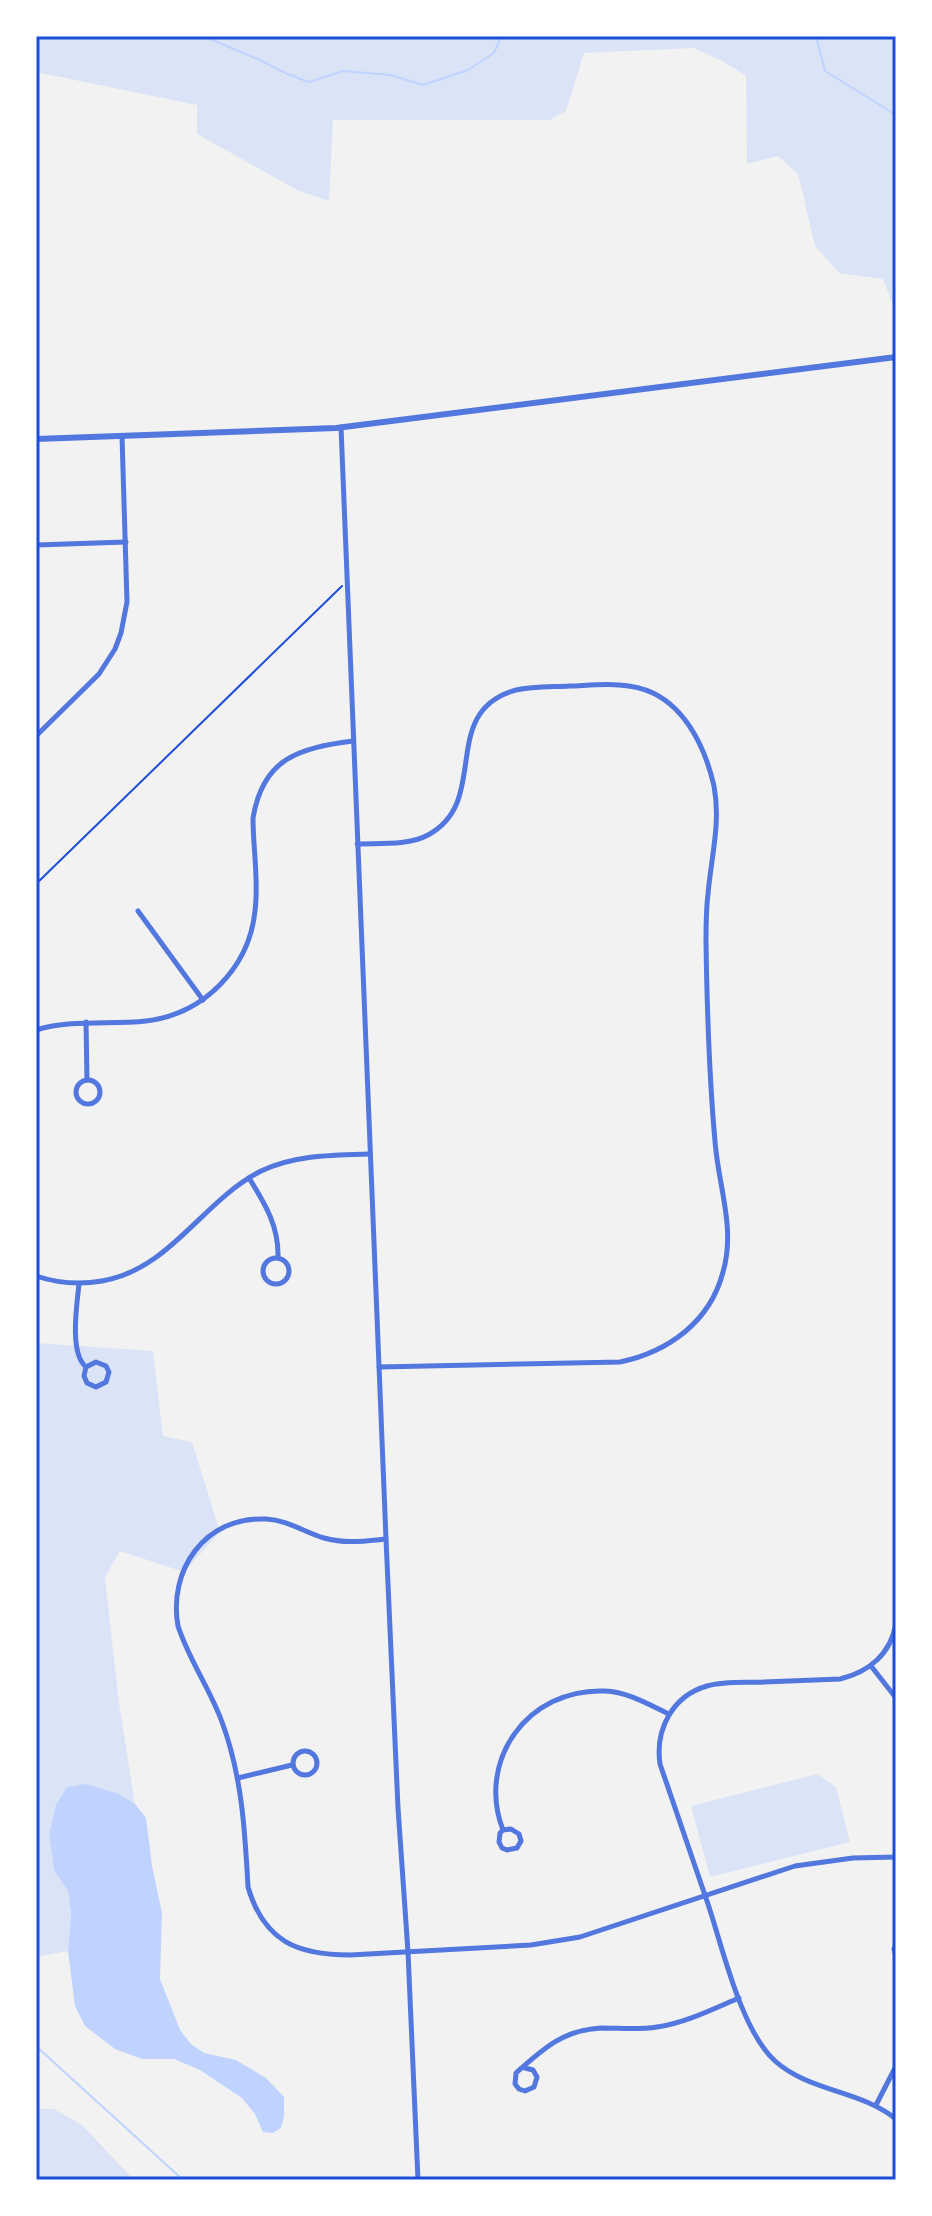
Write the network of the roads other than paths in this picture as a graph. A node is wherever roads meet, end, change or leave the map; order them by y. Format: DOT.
graph roads {
  1 [pos="896,357"];
  2 [pos="341,427"];
  3 [pos="122,436"];
  4 [pos="36,439"];
  5 [pos="126,542"];
  6 [pos="36,545"];
  7 [pos="36,736"];
  8 [pos="353,741"];
  9 [pos="357,844"];
  10 [pos="138,911"];
  11 [pos="203,1000"];
  12 [pos="86,1022"];
  13 [pos="36,1030"];
  14 [pos="87,1080"];
  15 [pos="369,1154"];
  16 [pos="249,1178"];
  17 [pos="278,1258"];
  18 [pos="36,1276"];
  19 [pos="79,1284"];
  20 [pos="86,1367"];
  21 [pos="379,1367"];
  22 [pos="386,1539"];
  23 [pos="896,1623"];
  24 [pos="871,1666"];
  25 [pos="896,1698"];
  26 [pos="669,1714"];
  27 [pos="292,1765"];
  28 [pos="238,1778"];
  29 [pos="503,1830"];
  30 [pos="896,1857"];
  31 [pos="705,1896"];
  32 [pos="896,1944"];
  33 [pos="408,1952"];
  34 [pos="896,1957"];
  35 [pos="739,1998"];
  36 [pos="896,2066"];
  37 [pos="525,2068"];
  38 [pos="876,2105"];
  39 [pos="896,2119"];
  40 [pos="418,2180"];
  1 -- 2 [label="street"];
  2 -- 3 [label="street"];
  2 -- 8 [label="street"];
  3 -- 4 [label="street"];
  3 -- 5 [label="street"];
  5 -- 6 [label="street"];
  5 -- 7 [label="street"];
  8 -- 9 [label="street"];
  8 -- 11 [label="street"];
  9 -- 15 [label="street"];
  9 -- 21 [label="street"];
  10 -- 11 [label="street"];
  11 -- 12 [label="street"];
  12 -- 13 [label="street"];
  12 -- 14 [label="street"];
  14 -- 14 [label="street"];
  15 -- 16 [label="street"];
  15 -- 21 [label="street"];
  16 -- 17 [label="street"];
  16 -- 19 [label="street"];
  17 -- 17 [label="street"];
  18 -- 19 [label="street"];
  19 -- 20 [label="street"];
  20 -- 20 [label="street"];
  21 -- 22 [label="street"];
  22 -- 28 [label="street"];
  22 -- 33 [label="street"];
  23 -- 24 [label="street"];
  24 -- 25 [label="street"];
  24 -- 26 [label="street"];
  26 -- 29 [label="street"];
  26 -- 31 [label="street"];
  27 -- 27 [label="street"];
  27 -- 28 [label="street"];
  28 -- 33 [label="street"];
  29 -- 29 [label="street"];
  30 -- 31 [label="street"];
  31 -- 33 [label="street"];
  31 -- 35 [label="street"];
  32 -- 34 [label="street"];
  33 -- 40 [label="street"];
  35 -- 37 [label="street"];
  35 -- 38 [label="street"];
  36 -- 38 [label="street"];
  37 -- 37 [label="street"];
  38 -- 39 [label="street"];
}
